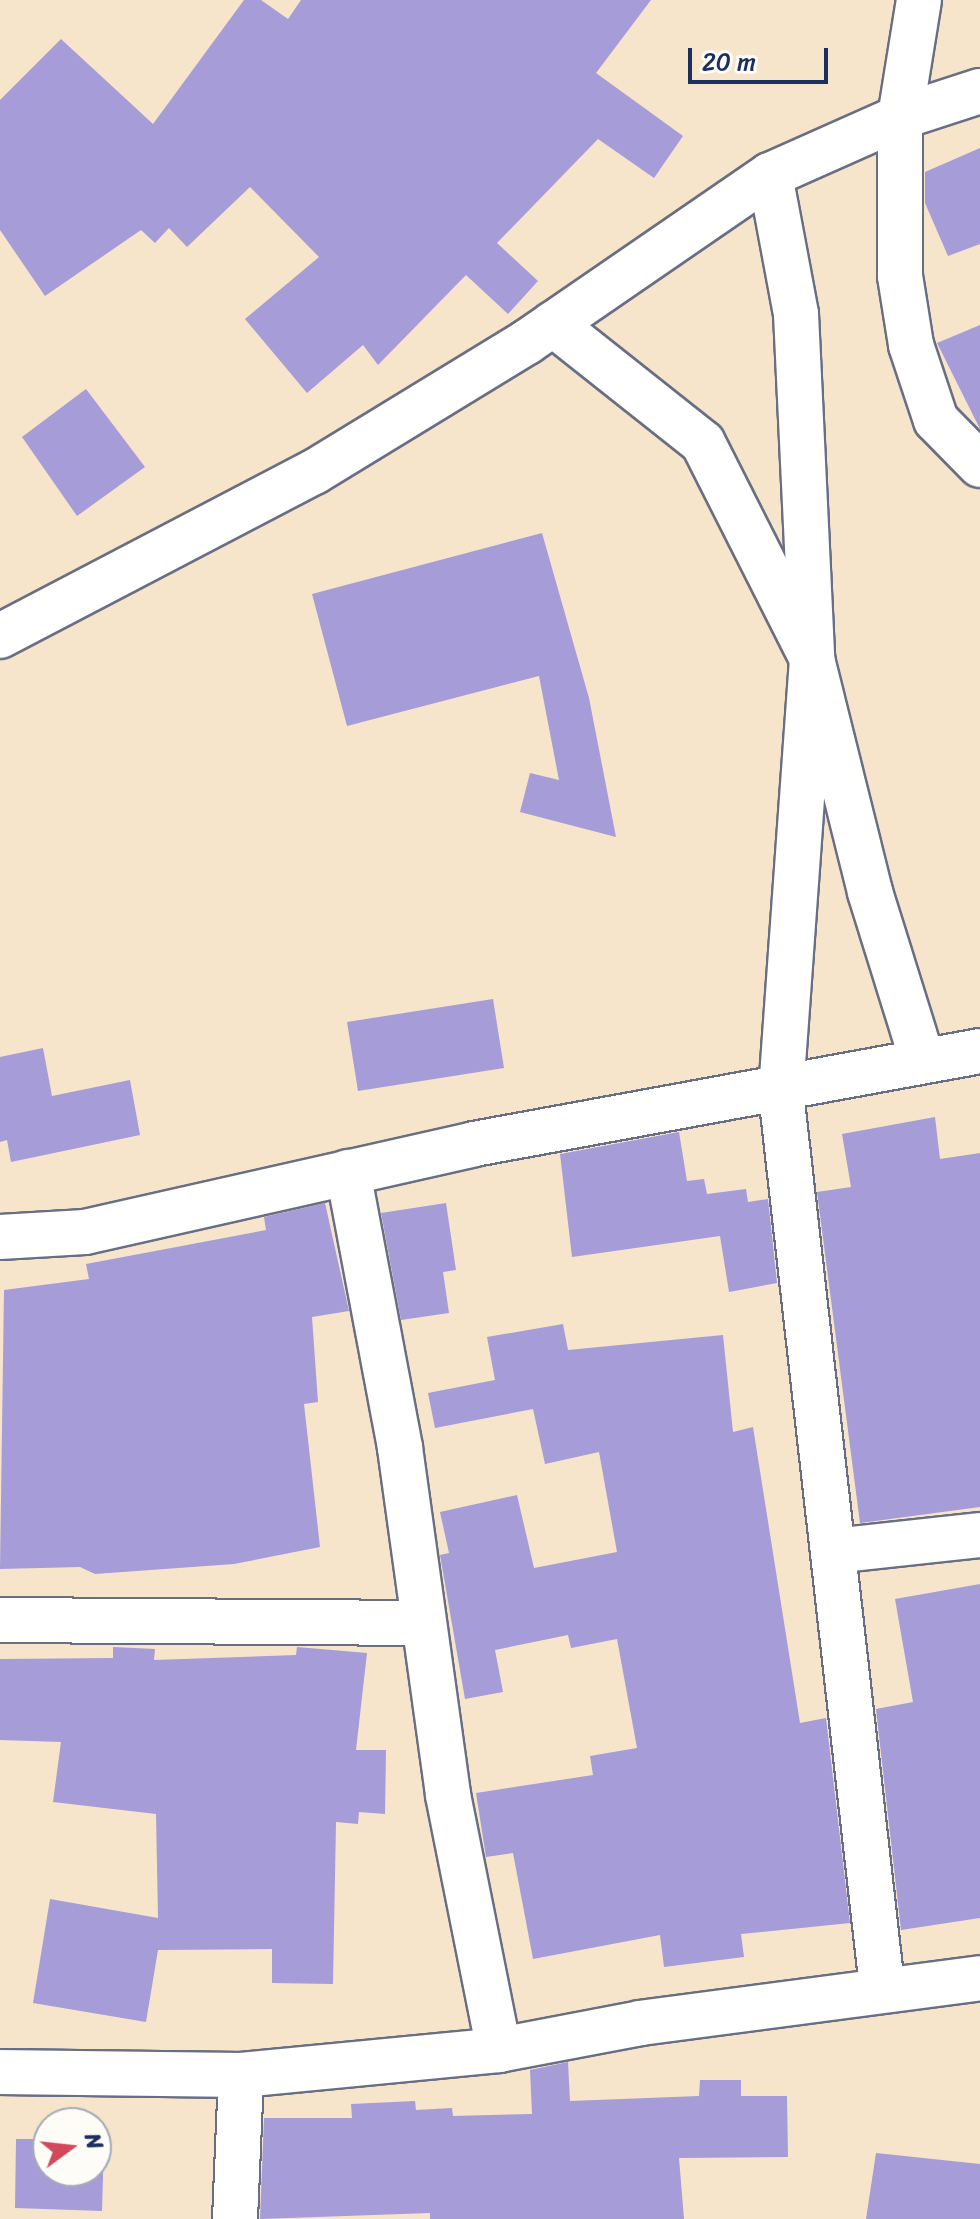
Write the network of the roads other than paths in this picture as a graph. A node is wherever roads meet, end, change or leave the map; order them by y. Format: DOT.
graph roads {
  1 [pos="919,0"];
  2 [pos="980,91"];
  3 [pos="900,117"];
  4 [pos="770,175"];
  5 [pos="553,324"];
  6 [pos="980,465"];
  7 [pos="0,636"];
  8 [pos="812,659"];
  9 [pos="980,1051"];
  10 [pos="922,1059"];
  11 [pos="781,1093"];
  12 [pos="348,1172"];
  13 [pos="0,1237"];
  14 [pos="980,1535"];
  15 [pos="833,1551"];
  16 [pos="0,1620"];
  17 [pos="422,1623"];
  18 [pos="980,1978"];
  19 [pos="882,1987"];
  20 [pos="499,2050"];
  21 [pos="0,2072"];
  22 [pos="241,2075"];
  23 [pos="235,2219"];
  1 -- 3 [label="street"];
  2 -- 3 [label="street"];
  3 -- 4 [label="street"];
  3 -- 6 [label="street"];
  4 -- 5 [label="street"];
  4 -- 8 [label="street"];
  5 -- 7 [label="street"];
  5 -- 8 [label="street"];
  8 -- 10 [label="street"];
  8 -- 11 [label="street"];
  9 -- 10 [label="street"];
  10 -- 11 [label="street"];
  11 -- 12 [label="street"];
  11 -- 15 [label="street"];
  12 -- 13 [label="street"];
  12 -- 17 [label="street"];
  14 -- 15 [label="street"];
  15 -- 19 [label="street"];
  16 -- 17 [label="street"];
  17 -- 20 [label="street"];
  18 -- 19 [label="street"];
  19 -- 20 [label="street"];
  20 -- 22 [label="street"];
  21 -- 22 [label="street"];
  22 -- 23 [label="street"];
}
